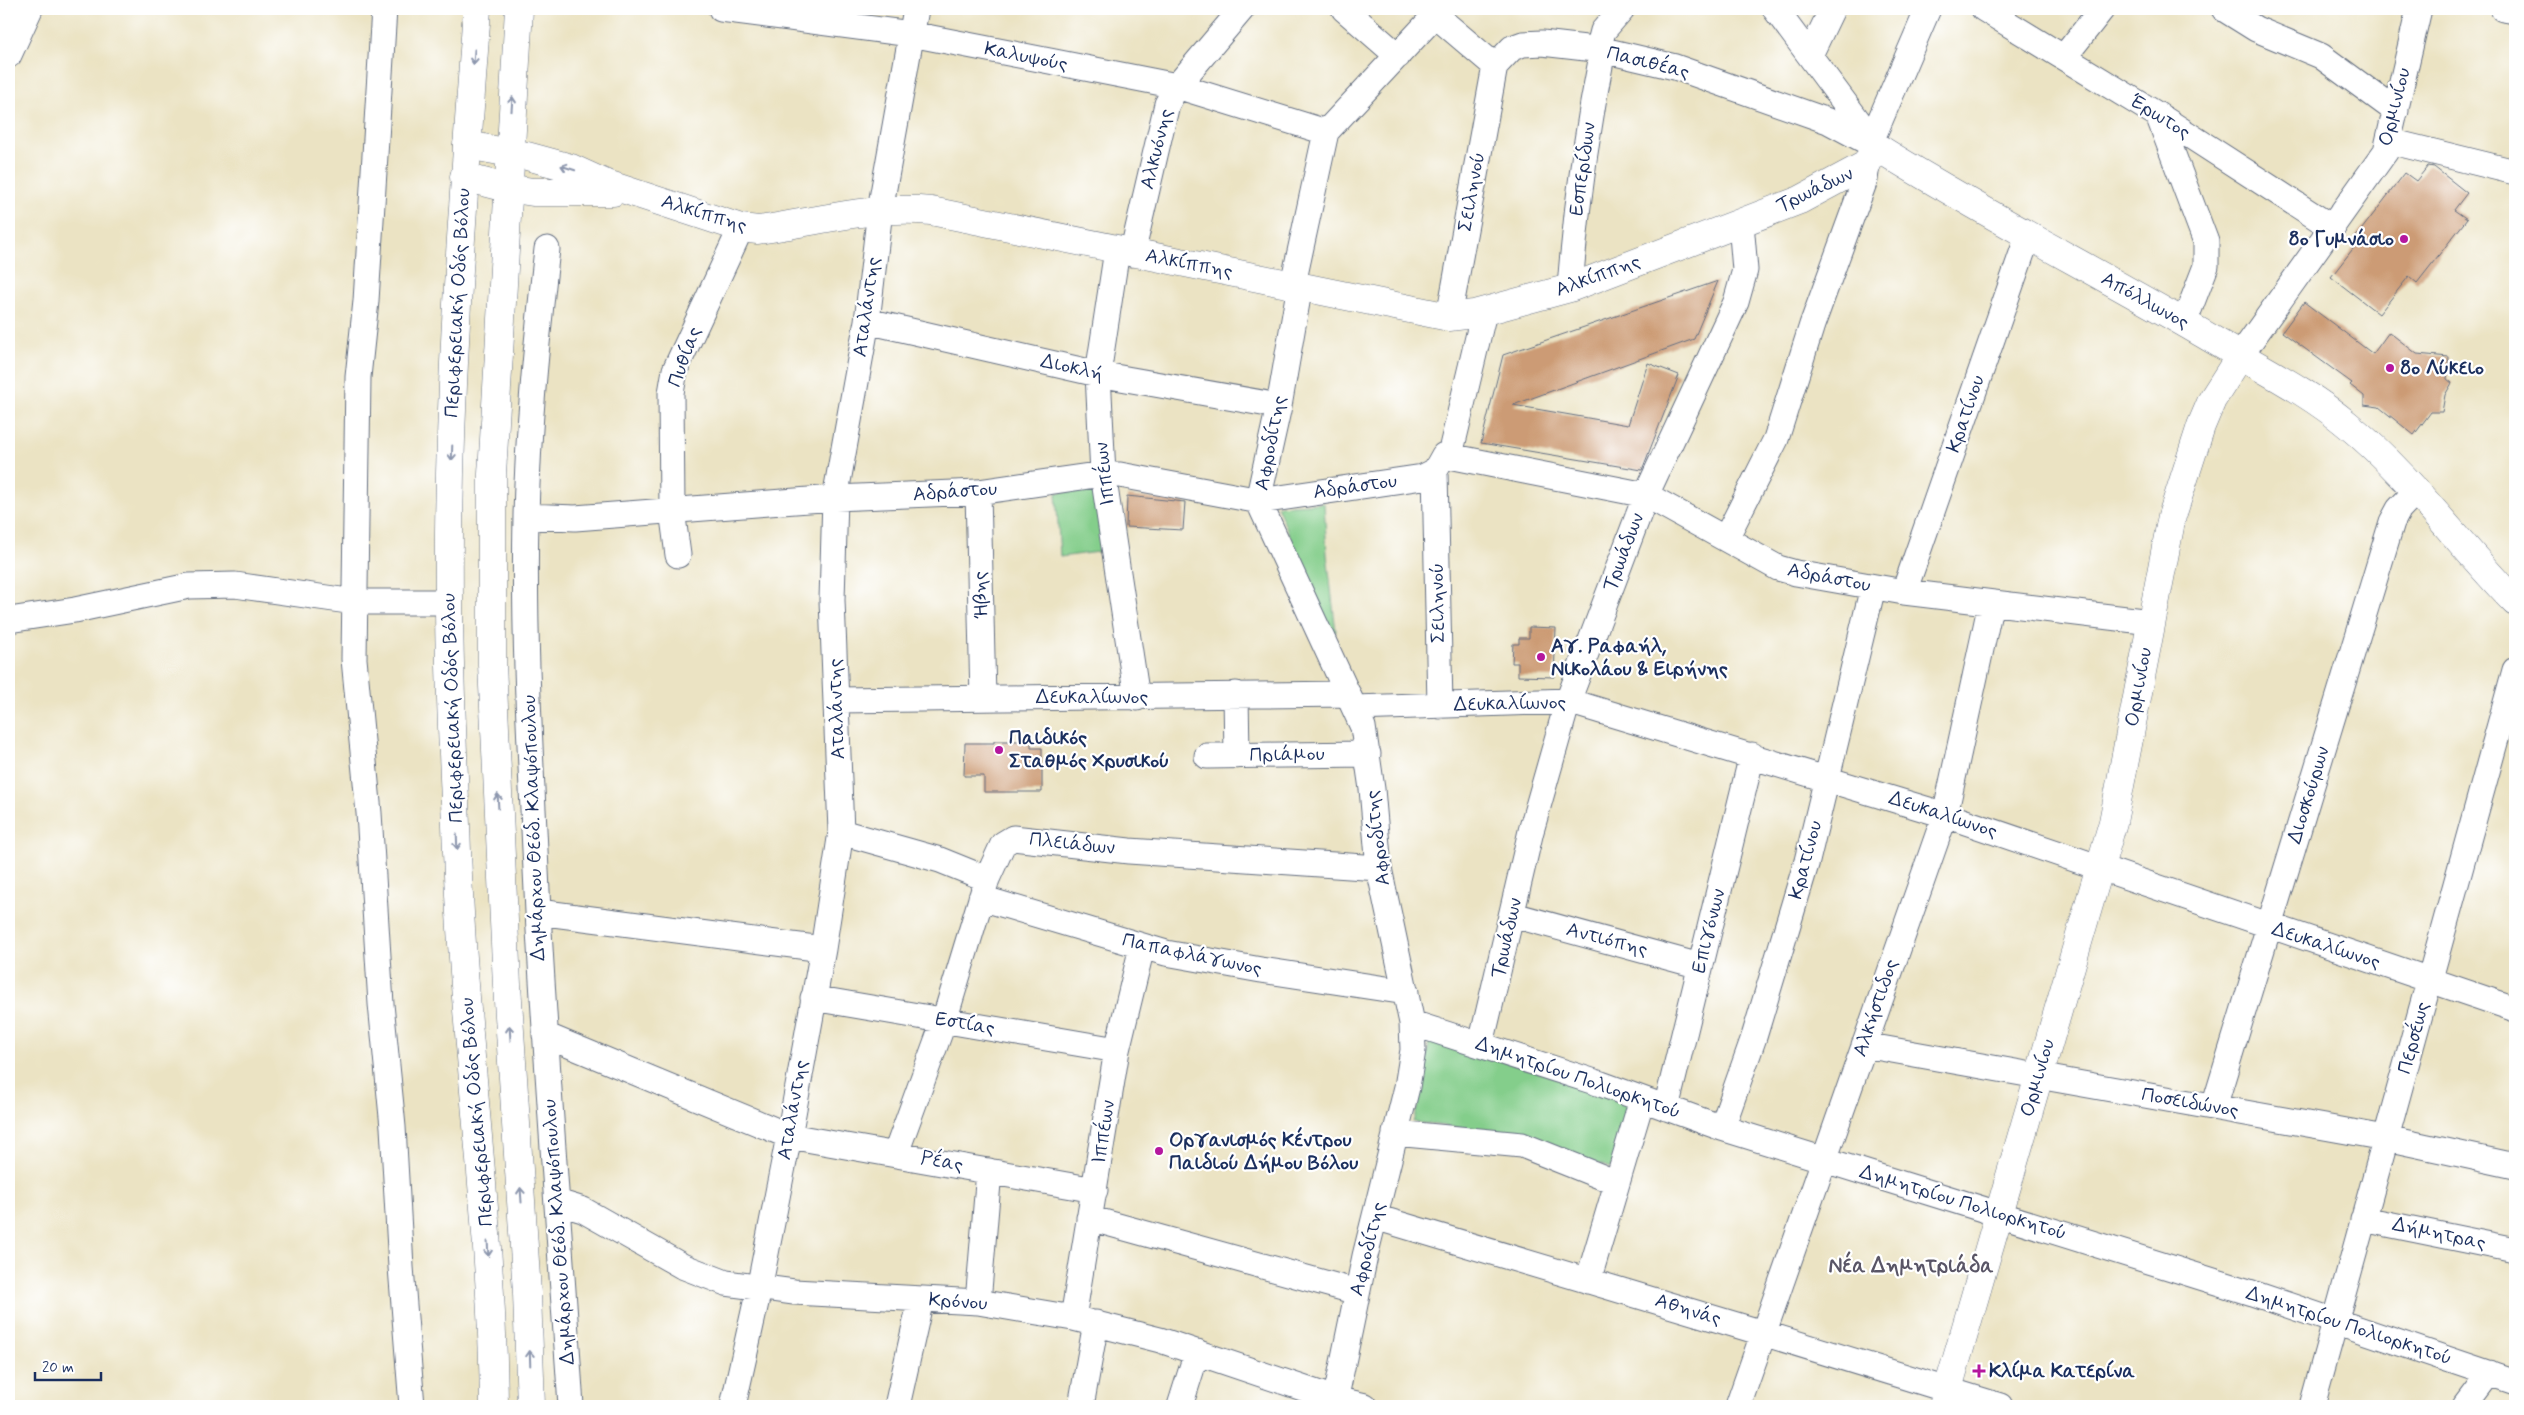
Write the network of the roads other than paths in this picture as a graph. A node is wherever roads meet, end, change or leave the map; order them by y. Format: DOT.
graph roads {
  1 [pos="30,9"];
  2 [pos="384,9"];
  3 [pos="477,9"];
  4 [pos="519,9"];
  5 [pos="721,9"];
  6 [pos="916,9"];
  7 [pos="1242,9"];
  8 [pos="1344,9"];
  9 [pos="1622,9"];
  10 [pos="1775,9"];
  11 [pos="1832,9"];
  12 [pos="1928,9"];
  13 [pos="1984,9"];
  14 [pos="2102,9"];
  15 [pos="2224,9"];
  16 [pos="2419,9"];
  17 [pos="2503,9"];
  18 [pos="755,11"];
  19 [pos="2515,11"];
  20 [pos="1438,12"];
  21 [pos="911,34"];
  22 [pos="1600,50"];
  23 [pos="9,55"];
  24 [pos="1810,55"];
  25 [pos="1398,56"];
  26 [pos="2064,58"];
  27 [pos="1496,66"];
  28 [pos="1177,86"];
  29 [pos="2396,111"];
  30 [pos="2158,115"];
  31 [pos="1326,132"];
  32 [pos="2389,141"];
  33 [pos="467,145"];
  34 [pos="1871,150"];
  35 [pos="509,152"];
  36 [pos="2515,172"];
  37 [pos="464,177"];
  38 [pos="508,188"];
  39 [pos="630,191"];
  40 [pos="880,210"];
  41 [pos="1741,223"];
  42 [pos="741,228"];
  43 [pos="2333,228"];
  44 [pos="2028,236"];
  45 [pos="546,249"];
  46 [pos="1124,252"];
  47 [pos="1297,285"];
  48 [pos="1570,288"];
  49 [pos="1484,312"];
  50 [pos="1449,317"];
  51 [pos="867,321"];
  52 [pos="2184,323"];
  53 [pos="2240,356"];
  54 [pos="1098,374"];
  55 [pos="1279,406"];
  56 [pos="1443,463"];
  57 [pos="1103,474"];
  58 [pos="2416,490"];
  59 [pos="978,492"];
  60 [pos="1646,495"];
  61 [pos="835,498"];
  62 [pos="1260,502"];
  63 [pos="672,510"];
  64 [pos="526,516"];
  65 [pos="1726,538"];
  66 [pos="678,555"];
  67 [pos="1873,587"];
  68 [pos="1904,592"];
  69 [pos="355,602"];
  70 [pos="448,602"];
  71 [pos="2515,602"];
  72 [pos="1991,603"];
  73 [pos="9,620"];
  74 [pos="2151,622"];
  75 [pos="2515,670"];
  76 [pos="1236,694"];
  77 [pos="983,698"];
  78 [pos="1137,698"];
  79 [pos="837,700"];
  80 [pos="1352,701"];
  81 [pos="1568,701"];
  82 [pos="1440,706"];
  83 [pos="1368,754"];
  84 [pos="1752,755"];
  85 [pos="1207,756"];
  86 [pos="1236,756"];
  87 [pos="1827,777"];
  88 [pos="1945,814"];
  89 [pos="841,832"];
  90 [pos="1379,868"];
  91 [pos="2100,868"];
  92 [pos="984,889"];
  93 [pos="538,912"];
  94 [pos="1513,915"];
  95 [pos="2270,927"];
  96 [pos="1142,947"];
  97 [pos="823,949"];
  98 [pos="1700,966"];
  99 [pos="2430,980"];
  100 [pos="1406,992"];
  101 [pos="813,998"];
  102 [pos="2515,1009"];
  103 [pos="944,1021"];
  104 [pos="1412,1023"];
  105 [pos="545,1035"];
  106 [pos="1481,1044"];
  107 [pos="1864,1045"];
  108 [pos="1117,1050"];
  109 [pos="2039,1076"];
  110 [pos="1642,1099"];
  111 [pos="1666,1108"];
  112 [pos="2214,1108"];
  113 [pos="1722,1128"];
  114 [pos="1395,1133"];
  115 [pos="788,1136"];
  116 [pos="2386,1138"];
  117 [pos="896,1153"];
  118 [pos="1824,1160"];
  119 [pos="2515,1166"];
  120 [pos="989,1171"];
  121 [pos="1617,1183"];
  122 [pos="1095,1190"];
  123 [pos="557,1202"];
  124 [pos="1999,1214"];
  125 [pos="1375,1217"];
  126 [pos="1089,1218"];
  127 [pos="2363,1219"];
  128 [pos="2515,1250"];
  129 [pos="1588,1280"];
  130 [pos="759,1289"];
  131 [pos="1357,1292"];
  132 [pos="921,1299"];
  133 [pos="978,1302"];
  134 [pos="2335,1320"];
  135 [pos="1084,1321"];
  136 [pos="1763,1333"];
  137 [pos="1197,1352"];
  138 [pos="2490,1373"];
  139 [pos="2515,1382"];
  140 [pos="1946,1398"];
  141 [pos="1334,1402"];
  142 [pos="412,1406"];
  143 [pos="494,1406"];
  144 [pos="531,1406"];
  145 [pos="571,1406"];
  146 [pos="733,1406"];
  147 [pos="897,1406"];
  148 [pos="1081,1406"];
  149 [pos="1180,1406"];
  150 [pos="1365,1406"];
  151 [pos="1738,1406"];
  152 [pos="2000,1406"];
  153 [pos="2312,1406"];
  154 [pos="2465,1406"];
  1 -- 23 [label="street"];
  2 -- 69 [label="street"];
  3 -- 33 [label="street, Περιφερειακή Οδός Βόλου, one-way"];
  35 -- 4 [label="street, Περιφερειακή Οδός Βόλου, one-way"];
  5 -- 18 [label="street, Καλυψούς"];
  6 -- 21 [label="street, Αταλάντης"];
  7 -- 28 [label="street, Αλκυόνης"];
  8 -- 25 [label="street"];
  9 -- 22 [label="street, Εσπερίδων"];
  10 -- 24 [label="street, Απόλλωνος"];
  11 -- 24 [label="street"];
  12 -- 34 [label="street"];
  13 -- 26 [label="street, Έρωτος"];
  14 -- 26 [label="street"];
  15 -- 29 [label="street"];
  16 -- 29 [label="street, Ορμινίου"];
  17 -- 19 [label="street"];
  18 -- 21 [label="street, Καλυψούς"];
  20 -- 25 [label="street"];
  20 -- 27 [label="street"];
  21 -- 28 [label="street, Καλυψούς"];
  21 -- 40 [label="street, Αταλάντης"];
  22 -- 27 [label="street, Πασιθέας"];
  22 -- 34 [label="street, Πασιθέας"];
  22 -- 48 [label="street, Εσπερίδων"];
  24 -- 34 [label="street, Απόλλωνος"];
  25 -- 31 [label="street"];
  26 -- 30 [label="street, Έρωτος"];
  27 -- 50 [label="street, Σειληνού"];
  28 -- 31 [label="street, Καλυψούς"];
  28 -- 46 [label="street, Αλκυόνης"];
  29 -- 32 [label="street, Ορμινίου"];
  30 -- 43 [label="street, Έρωτος"];
  30 -- 52 [label="street"];
  31 -- 47 [label="street, Αφροδίτης"];
  32 -- 36 [label="street"];
  32 -- 43 [label="street, Ορμινίου"];
  33 -- 35 [label="street, Αλκίππης"];
  33 -- 37 [label="street, Περιφερειακή Οδός Βόλου"];
  34 -- 41 [label="street, Τρωάδων"];
  34 -- 44 [label="street, Απόλλωνος"];
  34 -- 65 [label="street"];
  35 -- 38 [label="street, Περιφερειακή Οδός Βόλου"];
  39 -- 35 [label="street, Αλκίππης, one-way"];
  37 -- 38 [label="street"];
  37 -- 70 [label="street, Περιφερειακή Οδός Βόλου, one-way"];
  38 -- 39 [label="street"];
  144 -- 38 [label="street, Περιφερειακή Οδός Βόλου, one-way"];
  39 -- 42 [label="street, Αλκίππης"];
  40 -- 42 [label="street, Αλκίππης"];
  40 -- 46 [label="street, Αλκίππης"];
  40 -- 51 [label="street, Αταλάντης"];
  41 -- 48 [label="street, Αλκίππης"];
  41 -- 60 [label="street, Τρωάδων"];
  42 -- 63 [label="street, Πυθίας"];
  43 -- 53 [label="street, Ορμινίου"];
  44 -- 52 [label="street, Απόλλωνος"];
  44 -- 68 [label="street, Κρατίνου"];
  45 -- 64 [label="street, Δημάρχου Θεόδ. Κλαψόπουλου"];
  46 -- 47 [label="street, Αλκίππης"];
  46 -- 54 [label="street, Ιππέων"];
  47 -- 50 [label="street, Αλκίππης"];
  47 -- 55 [label="street, Αφροδίτης"];
  48 -- 49 [label="street, Αλκίππης"];
  49 -- 50 [label="street, Αλκίππης"];
  49 -- 56 [label="street, Σειληνού"];
  51 -- 54 [label="street, Διοκλή"];
  51 -- 61 [label="street, Αταλάντης"];
  52 -- 53 [label="street, Απόλλωνος"];
  53 -- 58 [label="street, Απόλλωνος"];
  53 -- 74 [label="street, Ορμινίου"];
  54 -- 55 [label="street, Διοκλή"];
  54 -- 57 [label="street, Ιππέων"];
  55 -- 62 [label="street, Αφροδίτης"];
  56 -- 60 [label="street, Αδράστου"];
  56 -- 62 [label="street, Αδράστου"];
  56 -- 82 [label="street, Σειληνού"];
  57 -- 59 [label="street, Αδράστου"];
  57 -- 62 [label="street, Αδράστου"];
  57 -- 78 [label="street, Ιππέων"];
  58 -- 71 [label="street, Απόλλωνος"];
  58 -- 95 [label="street, Διοσκούρων"];
  59 -- 61 [label="street, Αδράστου"];
  59 -- 77 [label="street, Ήβης"];
  60 -- 65 [label="street, Αδράστου"];
  60 -- 81 [label="street, Τρωάδων"];
  61 -- 63 [label="street, Αδράστου"];
  61 -- 79 [label="street, Αταλάντης"];
  62 -- 80 [label="street, Αφροδίτης"];
  63 -- 64 [label="street, Αδράστου"];
  63 -- 66 [label="street, Πυθίας"];
  64 -- 93 [label="street, Δημάρχου Θεόδ. Κλαψόπουλου"];
  65 -- 67 [label="street, Αδράστου"];
  67 -- 68 [label="street, Αδράστου"];
  67 -- 87 [label="street, Κρατίνου"];
  68 -- 72 [label="street, Αδράστου"];
  69 -- 70 [label="street"];
  69 -- 73 [label="street"];
  69 -- 142 [label="street"];
  70 -- 143 [label="street, Περιφερειακή Οδός Βόλου, one-way"];
  72 -- 74 [label="street, Αδράστου"];
  72 -- 88 [label="street, Αλκήστιδος"];
  74 -- 91 [label="street, Ορμινίου"];
  75 -- 99 [label="street, Περσέως"];
  76 -- 78 [label="street, Δευκαλίωνος"];
  76 -- 80 [label="street, Δευκαλίωνος"];
  76 -- 86 [label="street"];
  77 -- 78 [label="street, Δευκαλίωνος"];
  77 -- 79 [label="street, Δευκαλίωνος"];
  79 -- 89 [label="street, Αταλάντης"];
  80 -- 82 [label="street, Δευκαλίωνος"];
  80 -- 83 [label="street, Αφροδίτης"];
  81 -- 82 [label="street, Δευκαλίωνος"];
  81 -- 84 [label="street, Δευκαλίωνος"];
  81 -- 94 [label="street, Τρωάδων"];
  83 -- 86 [label="street, Πριάμου"];
  83 -- 90 [label="street, Αφροδίτης"];
  84 -- 87 [label="street, Δευκαλίωνος"];
  84 -- 98 [label="street, Επιγόνων"];
  85 -- 86 [label="street, Πριάμου"];
  87 -- 88 [label="street, Δευκαλίωνος"];
  87 -- 113 [label="street, Κρατίνου"];
  88 -- 91 [label="street, Δευκαλίωνος"];
  88 -- 107 [label="street, Αλκήστιδος"];
  89 -- 92 [label="street, Παπαφλάγωνος"];
  89 -- 97 [label="street, Αταλάντης"];
  90 -- 92 [label="street, Πλειάδων"];
  90 -- 100 [label="street, Αφροδίτης"];
  91 -- 95 [label="street, Δευκαλίωνος"];
  91 -- 109 [label="street, Ορμινίου"];
  92 -- 96 [label="street, Παπαφλάγωνος"];
  92 -- 103 [label="street, Πλειάδων"];
  93 -- 97 [label="street"];
  93 -- 105 [label="street, Δημάρχου Θεόδ. Κλαψόπουλου"];
  94 -- 98 [label="street, Αντιόπης"];
  94 -- 106 [label="street, Τρωάδων"];
  95 -- 99 [label="street, Δευκαλίωνος"];
  95 -- 112 [label="street, Διοσκούρων"];
  96 -- 100 [label="street, Παπαφλάγωνος"];
  96 -- 108 [label="street, Ιππέων"];
  97 -- 101 [label="street, Αταλάντης"];
  98 -- 111 [label="street, Επιγόνων"];
  99 -- 102 [label="street, Δευκαλίωνος"];
  99 -- 116 [label="street, Περσέως"];
  100 -- 104 [label="street, Αφροδίτης"];
  101 -- 103 [label="street, Εστίας"];
  101 -- 115 [label="street, Αταλάντης"];
  103 -- 108 [label="street, Εστίας"];
  103 -- 117 [label="street, Πλειάδων"];
  104 -- 106 [label="street, Δημητρίου Πολιορκητού"];
  104 -- 114 [label="street, Αφροδίτης"];
  105 -- 115 [label="street, Ρέας"];
  105 -- 123 [label="street, Δημάρχου Θεόδ. Κλαψόπουλου"];
  106 -- 110 [label="street, Δημητρίου Πολιορκητού"];
  107 -- 109 [label="street, Ποσειδώνος"];
  107 -- 118 [label="street, Αλκήστιδος"];
  108 -- 122 [label="street, Ιππέων"];
  109 -- 112 [label="street, Ποσειδώνος"];
  109 -- 124 [label="street, Ορμινίου"];
  110 -- 111 [label="street, Δημητρίου Πολιορκητού"];
  110 -- 121 [label="street"];
  111 -- 113 [label="street, Δημητρίου Πολιορκητού"];
  112 -- 116 [label="street, Ποσειδώνος"];
  113 -- 118 [label="street, Δημητρίου Πολιορκητού"];
  114 -- 121 [label="street"];
  114 -- 125 [label="street, Αφροδίτης"];
  115 -- 117 [label="street, Ρέας"];
  115 -- 130 [label="street, Αταλάντης"];
  116 -- 119 [label="street, Ποσειδώνος"];
  116 -- 127 [label="street, Περσέως"];
  117 -- 120 [label="street, Ρέας"];
  118 -- 124 [label="street, Δημητρίου Πολιορκητού"];
  118 -- 136 [label="street, Αλκήστιδος"];
  120 -- 122 [label="street, Ρέας"];
  120 -- 133 [label="street"];
  121 -- 129 [label="street"];
  122 -- 126 [label="street, Ιππέων"];
  123 -- 130 [label="street, Κρόνου"];
  123 -- 145 [label="street, Δημάρχου Θεόδ. Κλαψόπουλου"];
  124 -- 134 [label="street, Δημητρίου Πολιορκητού"];
  124 -- 140 [label="street, Ορμινίου"];
  125 -- 129 [label="street, Αθηνάς"];
  125 -- 131 [label="street, Αφροδίτης"];
  126 -- 131 [label="street"];
  126 -- 135 [label="street, Ιππέων"];
  127 -- 128 [label="street, Δήμητρας"];
  127 -- 134 [label="street, Περσέως"];
  129 -- 136 [label="street, Αθηνάς"];
  130 -- 132 [label="street, Κρόνου"];
  130 -- 146 [label="street, Αταλάντης"];
  131 -- 141 [label="street, Αφροδίτης"];
  132 -- 133 [label="street, Κρόνου"];
  132 -- 147 [label="street"];
  133 -- 135 [label="street, Κρόνου"];
  134 -- 138 [label="street, Δημητρίου Πολιορκητού"];
  134 -- 153 [label="street, Περσέως"];
  135 -- 137 [label="street, Κρόνου"];
  135 -- 148 [label="street, Ιππέων"];
  136 -- 140 [label="street, Αθηνάς"];
  136 -- 151 [label="street, Αλκήστιδος"];
  137 -- 141 [label="street, Κρόνου"];
  137 -- 149 [label="street"];
  138 -- 139 [label="street, Δημητρίου Πολιορκητού"];
  138 -- 154 [label="street"];
  140 -- 152 [label="street, Αθηνάς"];
  141 -- 150 [label="street, Κρόνου"];
}
